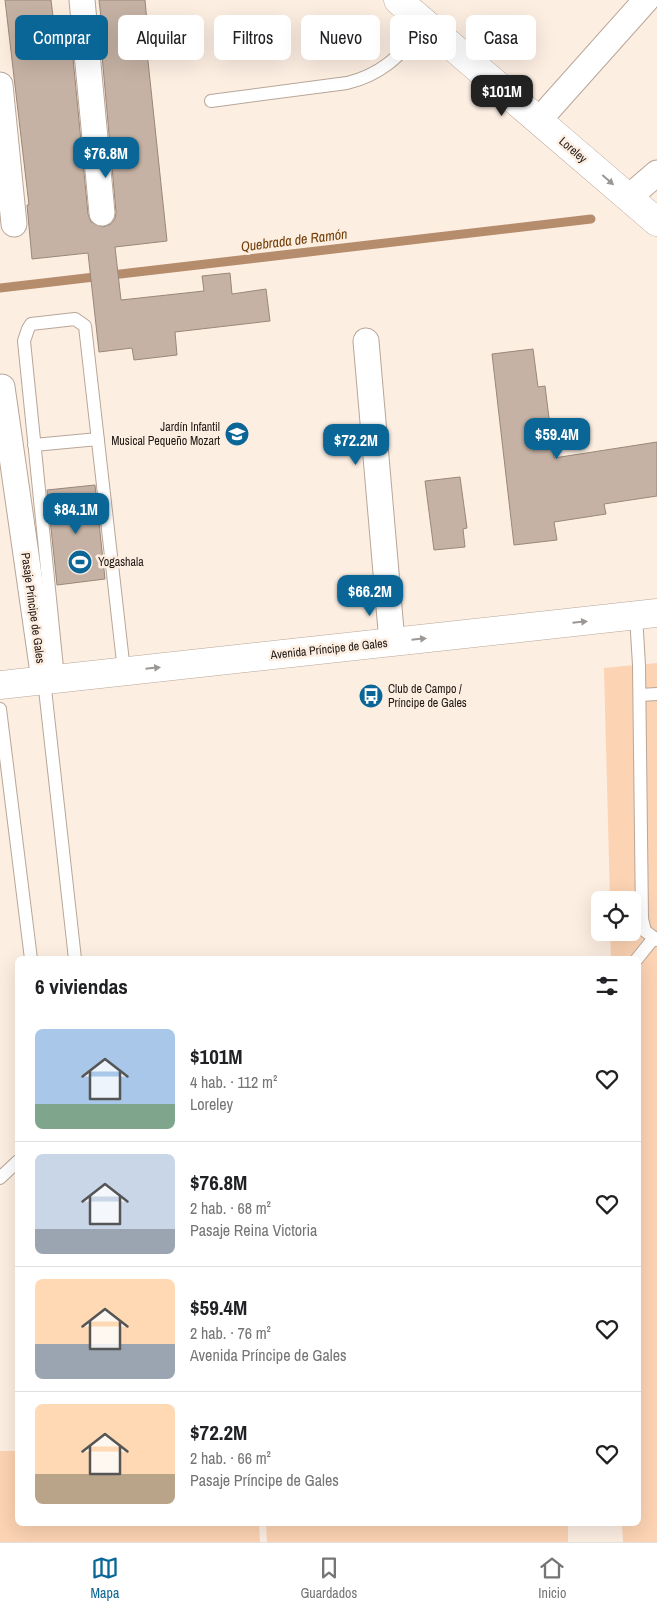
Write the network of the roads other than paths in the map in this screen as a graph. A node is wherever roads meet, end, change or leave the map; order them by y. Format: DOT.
graph roads {
  1 [pos="82,0"];
  2 [pos="398,0"];
  3 [pos="646,0"];
  4 [pos="415,15"];
  5 [pos="456,50"];
  6 [pos="394,60"];
  7 [pos="0,85"];
  8 [pos="211,101"];
  9 [pos="539,120"];
  10 [pos="657,173"];
  11 [pos="631,200"];
  12 [pos="102,213"];
  13 [pos="657,222"];
  14 [pos="14,224"];
  15 [pos="366,341"];
  16 [pos="2,387"];
  17 [pos="98,439"];
  18 [pos="34,445"];
  19 [pos="646,614"];
  20 [pos="392,642"];
  21 [pos="124,671"];
  22 [pos="51,679"];
  23 [pos="0,685"];
  24 [pos="657,694"];
  25 [pos="640,695"];
  26 [pos="0,709"];
  27 [pos="655,939"];
  28 [pos="31,956"];
  29 [pos="75,956"];
  30 [pos="640,956"];
  31 [pos="15,1164"];
  32 [pos="0,1178"];
  1 -- 12 [label="street"];
  2 -- 4 [label="main road, Loreley"];
  3 -- 9 [label="street"];
  5 -- 9 [label="main road, Loreley"];
  6 -- 8 [label="lane"];
  7 -- 14 [label="street"];
  9 -- 11 [label="main road, Loreley, one-way"];
  10 -- 11 [label="street"];
  11 -- 13 [label="main road, Loreley"];
  15 -- 20 [label="street"];
  16 -- 22 [label="street, Pasaje Príncipe de Gales"];
  17 -- 18 [label="lane"];
  17 -- 18 [label="lane"];
  17 -- 21 [label="lane"];
  18 -- 22 [label="lane"];
  20 -- 19 [label="main road, Avenida Príncipe de Gales, one-way"];
  19 -- 25 [label="lane"];
  21 -- 20 [label="main road, Avenida Príncipe de Gales, one-way"];
  21 -- 22 [label="main road, Avenida Príncipe de Gales"];
  22 -- 23 [label="main road, Avenida Príncipe de Gales"];
  22 -- 29 [label="lane"];
  24 -- 25 [label="lane"];
  25 -- 27 [label="lane"];
  26 -- 28 [label="lane"];
  27 -- 30 [label="lane"];
  31 -- 32 [label="lane"];
}
